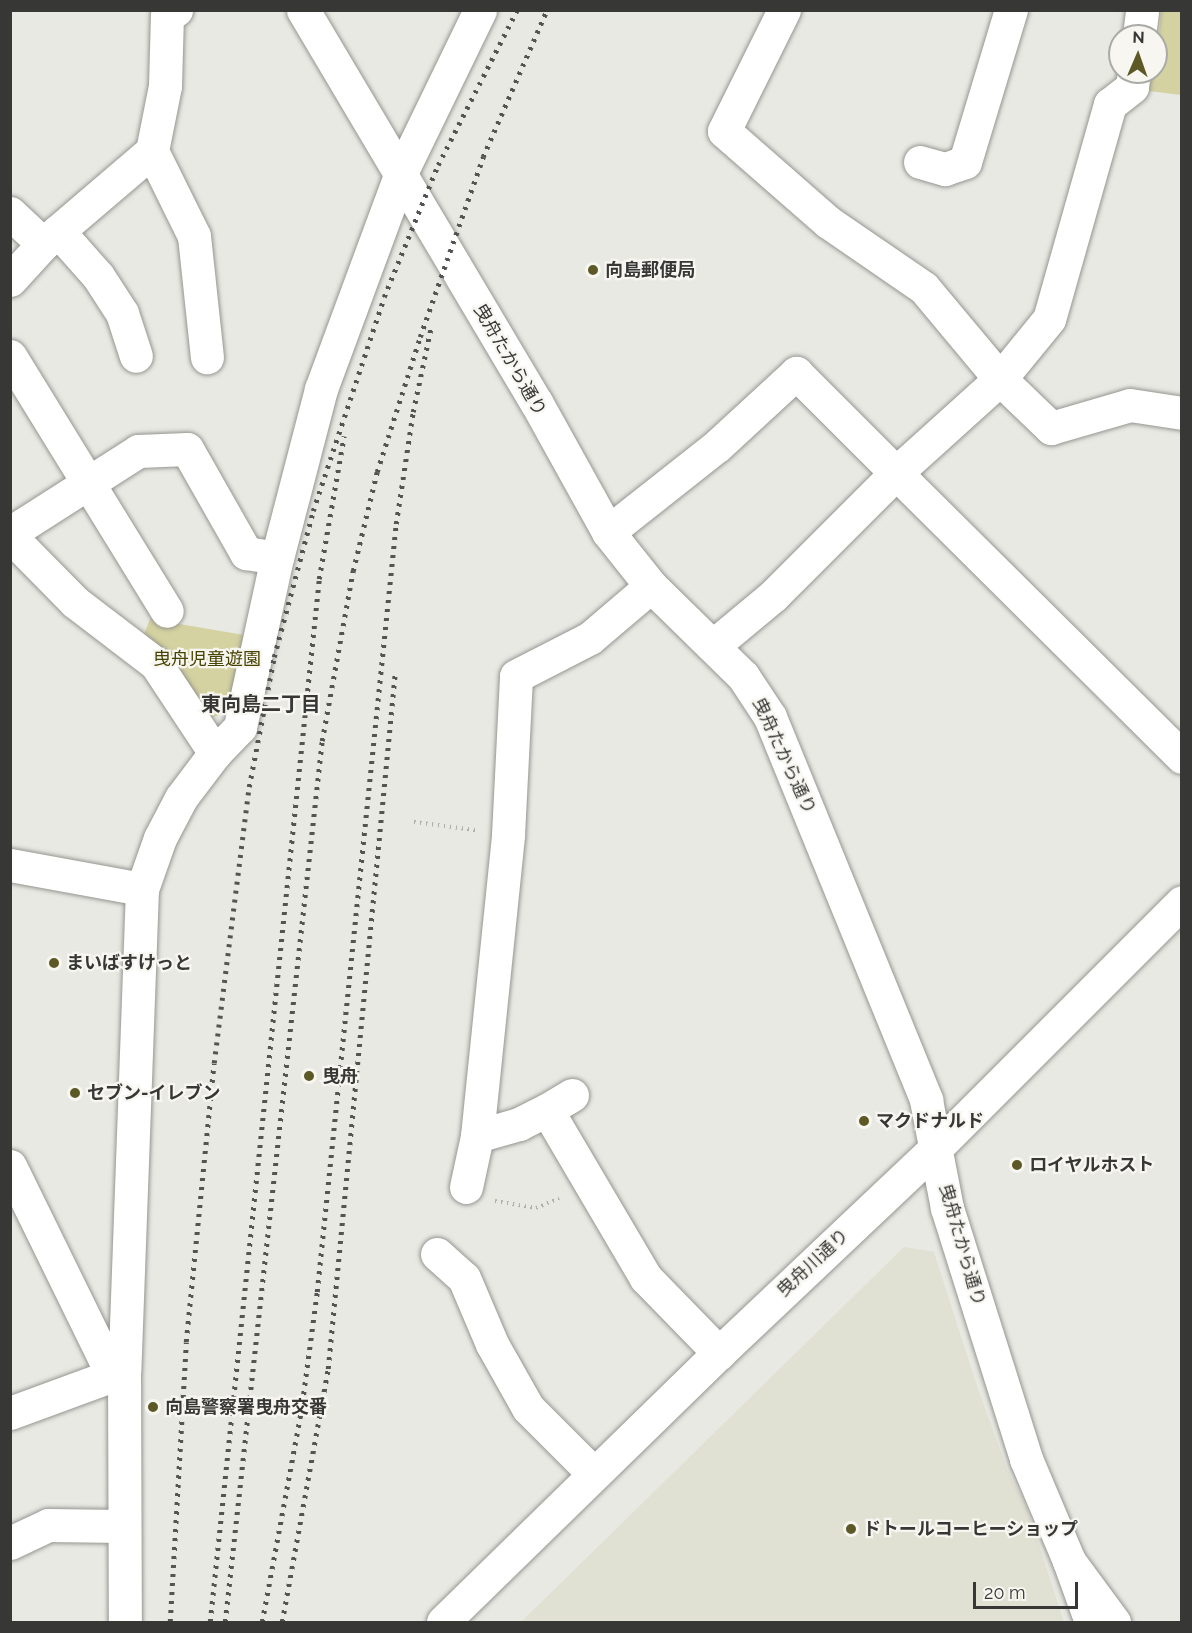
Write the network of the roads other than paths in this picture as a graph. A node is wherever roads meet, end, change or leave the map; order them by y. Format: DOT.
graph roads {
  1 [pos="176,10"];
  2 [pos="303,10"];
  3 [pos="480,10"];
  4 [pos="784,10"];
  5 [pos="1011,10"];
  6 [pos="1132,84"];
  7 [pos="152,151"];
  8 [pos="920,162"];
  9 [pos="400,176"];
  10 [pos="10,213"];
  11 [pos="51,237"];
  12 [pos="10,280"];
  13 [pos="10,356"];
  14 [pos="136,356"];
  15 [pos="207,357"];
  16 [pos="1000,379"];
  17 [pos="1182,413"];
  18 [pos="896,473"];
  19 [pos="90,482"];
  20 [pos="608,532"];
  21 [pos="10,534"];
  22 [pos="276,558"];
  23 [pos="651,586"];
  24 [pos="167,611"];
  25 [pos="714,645"];
  26 [pos="215,753"];
  27 [pos="1182,757"];
  28 [pos="10,865"];
  29 [pos="142,889"];
  30 [pos="1182,902"];
  31 [pos="477,1136"];
  32 [pos="937,1147"];
  33 [pos="10,1166"];
  34 [pos="466,1187"];
  35 [pos="436,1254"];
  36 [pos="719,1353"];
  37 [pos="124,1371"];
  38 [pos="10,1413"];
  39 [pos="594,1474"];
  40 [pos="123,1526"];
  41 [pos="10,1543"];
  42 [pos="1069,1561"];
  43 [pos="125,1623"];
  44 [pos="443,1623"];
  45 [pos="1091,1623"];
  46 [pos="1114,1623"];
  1 -- 7 [label="street"];
  2 -- 9 [label="street, 曳舟たから通り"];
  3 -- 9 [label="street"];
  4 -- 16 [label="street"];
  5 -- 8 [label="street"];
  6 -- 16 [label="street"];
  7 -- 11 [label="street"];
  7 -- 15 [label="street"];
  9 -- 20 [label="street, 曳舟たから通り"];
  9 -- 22 [label="street"];
  10 -- 11 [label="street"];
  11 -- 12 [label="street"];
  11 -- 14 [label="street"];
  13 -- 19 [label="street"];
  16 -- 17 [label="street"];
  16 -- 18 [label="street"];
  18 -- 20 [label="street"];
  18 -- 25 [label="street"];
  18 -- 27 [label="street"];
  19 -- 21 [label="street"];
  19 -- 22 [label="street"];
  19 -- 24 [label="street"];
  20 -- 23 [label="street, 曳舟たから通り"];
  21 -- 26 [label="street"];
  22 -- 26 [label="street"];
  23 -- 25 [label="street, 曳舟たから通り"];
  23 -- 31 [label="street"];
  25 -- 32 [label="street, 曳舟たから通り"];
  26 -- 29 [label="street"];
  28 -- 29 [label="street"];
  29 -- 37 [label="street"];
  30 -- 32 [label="street, 曳舟川通り"];
  31 -- 34 [label="street"];
  31 -- 36 [label="street"];
  32 -- 36 [label="street, 曳舟川通り"];
  32 -- 42 [label="street, 曳舟たから通り"];
  33 -- 37 [label="street"];
  35 -- 39 [label="street"];
  36 -- 39 [label="street, 曳舟川通り"];
  37 -- 38 [label="street"];
  37 -- 40 [label="street"];
  39 -- 44 [label="street, 曳舟川通り"];
  40 -- 41 [label="street"];
  40 -- 43 [label="street"];
  42 -- 45 [label="street, 曳舟たから通り"];
  42 -- 46 [label="street, 曳舟たから通り"];
}
